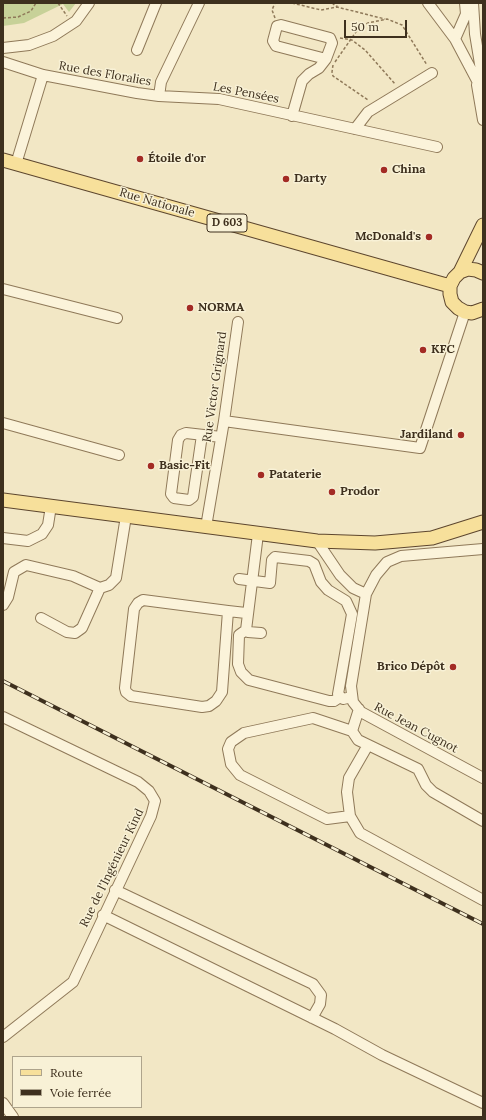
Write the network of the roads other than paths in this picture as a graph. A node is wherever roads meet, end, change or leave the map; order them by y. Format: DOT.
graph roads {
  1 [pos="89,3"];
  2 [pos="156,3"];
  3 [pos="199,3"];
  4 [pos="428,3"];
  5 [pos="466,5"];
  6 [pos="462,20"];
  7 [pos="443,23"];
  8 [pos="455,39"];
  9 [pos="483,40"];
  10 [pos="3,48"];
  11 [pos="137,50"];
  12 [pos="478,54"];
  13 [pos="326,59"];
  14 [pos="3,62"];
  15 [pos="432,74"];
  16 [pos="43,75"];
  17 [pos="480,82"];
  18 [pos="483,92"];
  19 [pos="159,96"];
  20 [pos="292,116"];
  21 [pos="483,120"];
  22 [pos="355,129"];
  23 [pos="437,147"];
  24 [pos="9,162"];
  25 [pos="483,225"];
  26 [pos="460,272"];
  27 [pos="483,272"];
  28 [pos="450,286"];
  29 [pos="3,289"];
  30 [pos="483,309"];
  31 [pos="465,312"];
  32 [pos="117,318"];
  33 [pos="238,322"];
  34 [pos="224,421"];
  35 [pos="3,423"];
  36 [pos="202,435"];
  37 [pos="222,437"];
  38 [pos="120,455"];
  39 [pos="3,500"];
  40 [pos="51,506"];
  41 [pos="126,516"];
  42 [pos="483,522"];
  43 [pos="206,527"];
  44 [pos="258,534"];
  45 [pos="3,538"];
  46 [pos="317,541"];
  47 [pos="483,549"];
  48 [pos="239,579"];
  49 [pos="251,581"];
  50 [pos="100,588"];
  51 [pos="366,594"];
  52 [pos="3,605"];
  53 [pos="228,611"];
  54 [pos="41,618"];
  55 [pos="246,621"];
  56 [pos="261,633"];
  57 [pos="348,639"];
  58 [pos="358,641"];
  59 [pos="352,697"];
  60 [pos="340,698"];
  61 [pos="359,709"];
  62 [pos="3,717"];
  63 [pos="352,731"];
  64 [pos="368,745"];
  65 [pos="483,778"];
  66 [pos="350,816"];
  67 [pos="483,821"];
  68 [pos="115,890"];
  69 [pos="483,900"];
  70 [pos="103,915"];
  71 [pos="312,1018"];
  72 [pos="3,1037"];
  73 [pos="483,1103"];
  74 [pos="3,1104"];
  75 [pos="13,1117"];
  1 -- 10 [label="street"];
  2 -- 11 [label="street"];
  3 -- 19 [label="street"];
  4 -- 7 [label="street"];
  5 -- 6 [label="street"];
  5 -- 12 [label="street"];
  6 -- 7 [label="street"];
  6 -- 8 [label="street"];
  7 -- 8 [label="street"];
  8 -- 17 [label="street"];
  9 -- 12 [label="street"];
  12 -- 17 [label="street"];
  13 -- 13 [label="street"];
  13 -- 20 [label="street"];
  14 -- 16 [label="street"];
  15 -- 22 [label="street"];
  16 -- 19 [label="street, Rue des Floralies"];
  16 -- 24 [label="street, Rue des Floralies"];
  17 -- 18 [label="street"];
  17 -- 21 [label="street"];
  19 -- 20 [label="street, Les Pensées"];
  20 -- 22 [label="street, Les Pensées"];
  22 -- 23 [label="street, Les Pensées"];
  24 -- 28 [label="main road, Rue Nationale / D 603"];
  25 -- 26 [label="main road"];
  26 -- 27 [label="main road"];
  26 -- 28 [label="main road"];
  28 -- 31 [label="main road"];
  29 -- 32 [label="street"];
  30 -- 31 [label="main road"];
  31 -- 34 [label="street"];
  33 -- 34 [label="street, Rue Victor Grignard"];
  34 -- 37 [label="street, Rue Victor Grignard"];
  35 -- 38 [label="street"];
  36 -- 36 [label="street"];
  36 -- 37 [label="street"];
  37 -- 43 [label="street, Rue Victor Grignard"];
  39 -- 40 [label="main road"];
  40 -- 41 [label="main road"];
  40 -- 45 [label="street"];
  41 -- 43 [label="main road"];
  41 -- 50 [label="street"];
  42 -- 46 [label="main road"];
  43 -- 44 [label="main road"];
  44 -- 46 [label="main road"];
  44 -- 49 [label="street"];
  46 -- 51 [label="street"];
  47 -- 51 [label="street"];
  48 -- 49 [label="street"];
  49 -- 55 [label="street"];
  49 -- 57 [label="street"];
  50 -- 52 [label="street"];
  50 -- 54 [label="street"];
  51 -- 58 [label="street"];
  53 -- 53 [label="street"];
  53 -- 55 [label="street"];
  55 -- 56 [label="street"];
  55 -- 60 [label="street"];
  57 -- 58 [label="street"];
  57 -- 60 [label="street"];
  58 -- 59 [label="street"];
  59 -- 60 [label="street"];
  59 -- 61 [label="street, Rue Jean Cugnot"];
  61 -- 63 [label="street"];
  61 -- 65 [label="street, Rue Jean Cugnot"];
  62 -- 68 [label="street, Rue de l'Ingénieur Kind"];
  63 -- 64 [label="street"];
  63 -- 66 [label="street"];
  64 -- 66 [label="street"];
  64 -- 67 [label="street"];
  66 -- 69 [label="street"];
  68 -- 70 [label="street, Rue de l'Ingénieur Kind"];
  68 -- 71 [label="street"];
  70 -- 71 [label="street"];
  70 -- 72 [label="street, Rue de l'Ingénieur Kind"];
  71 -- 73 [label="street"];
  74 -- 75 [label="street"];
}
